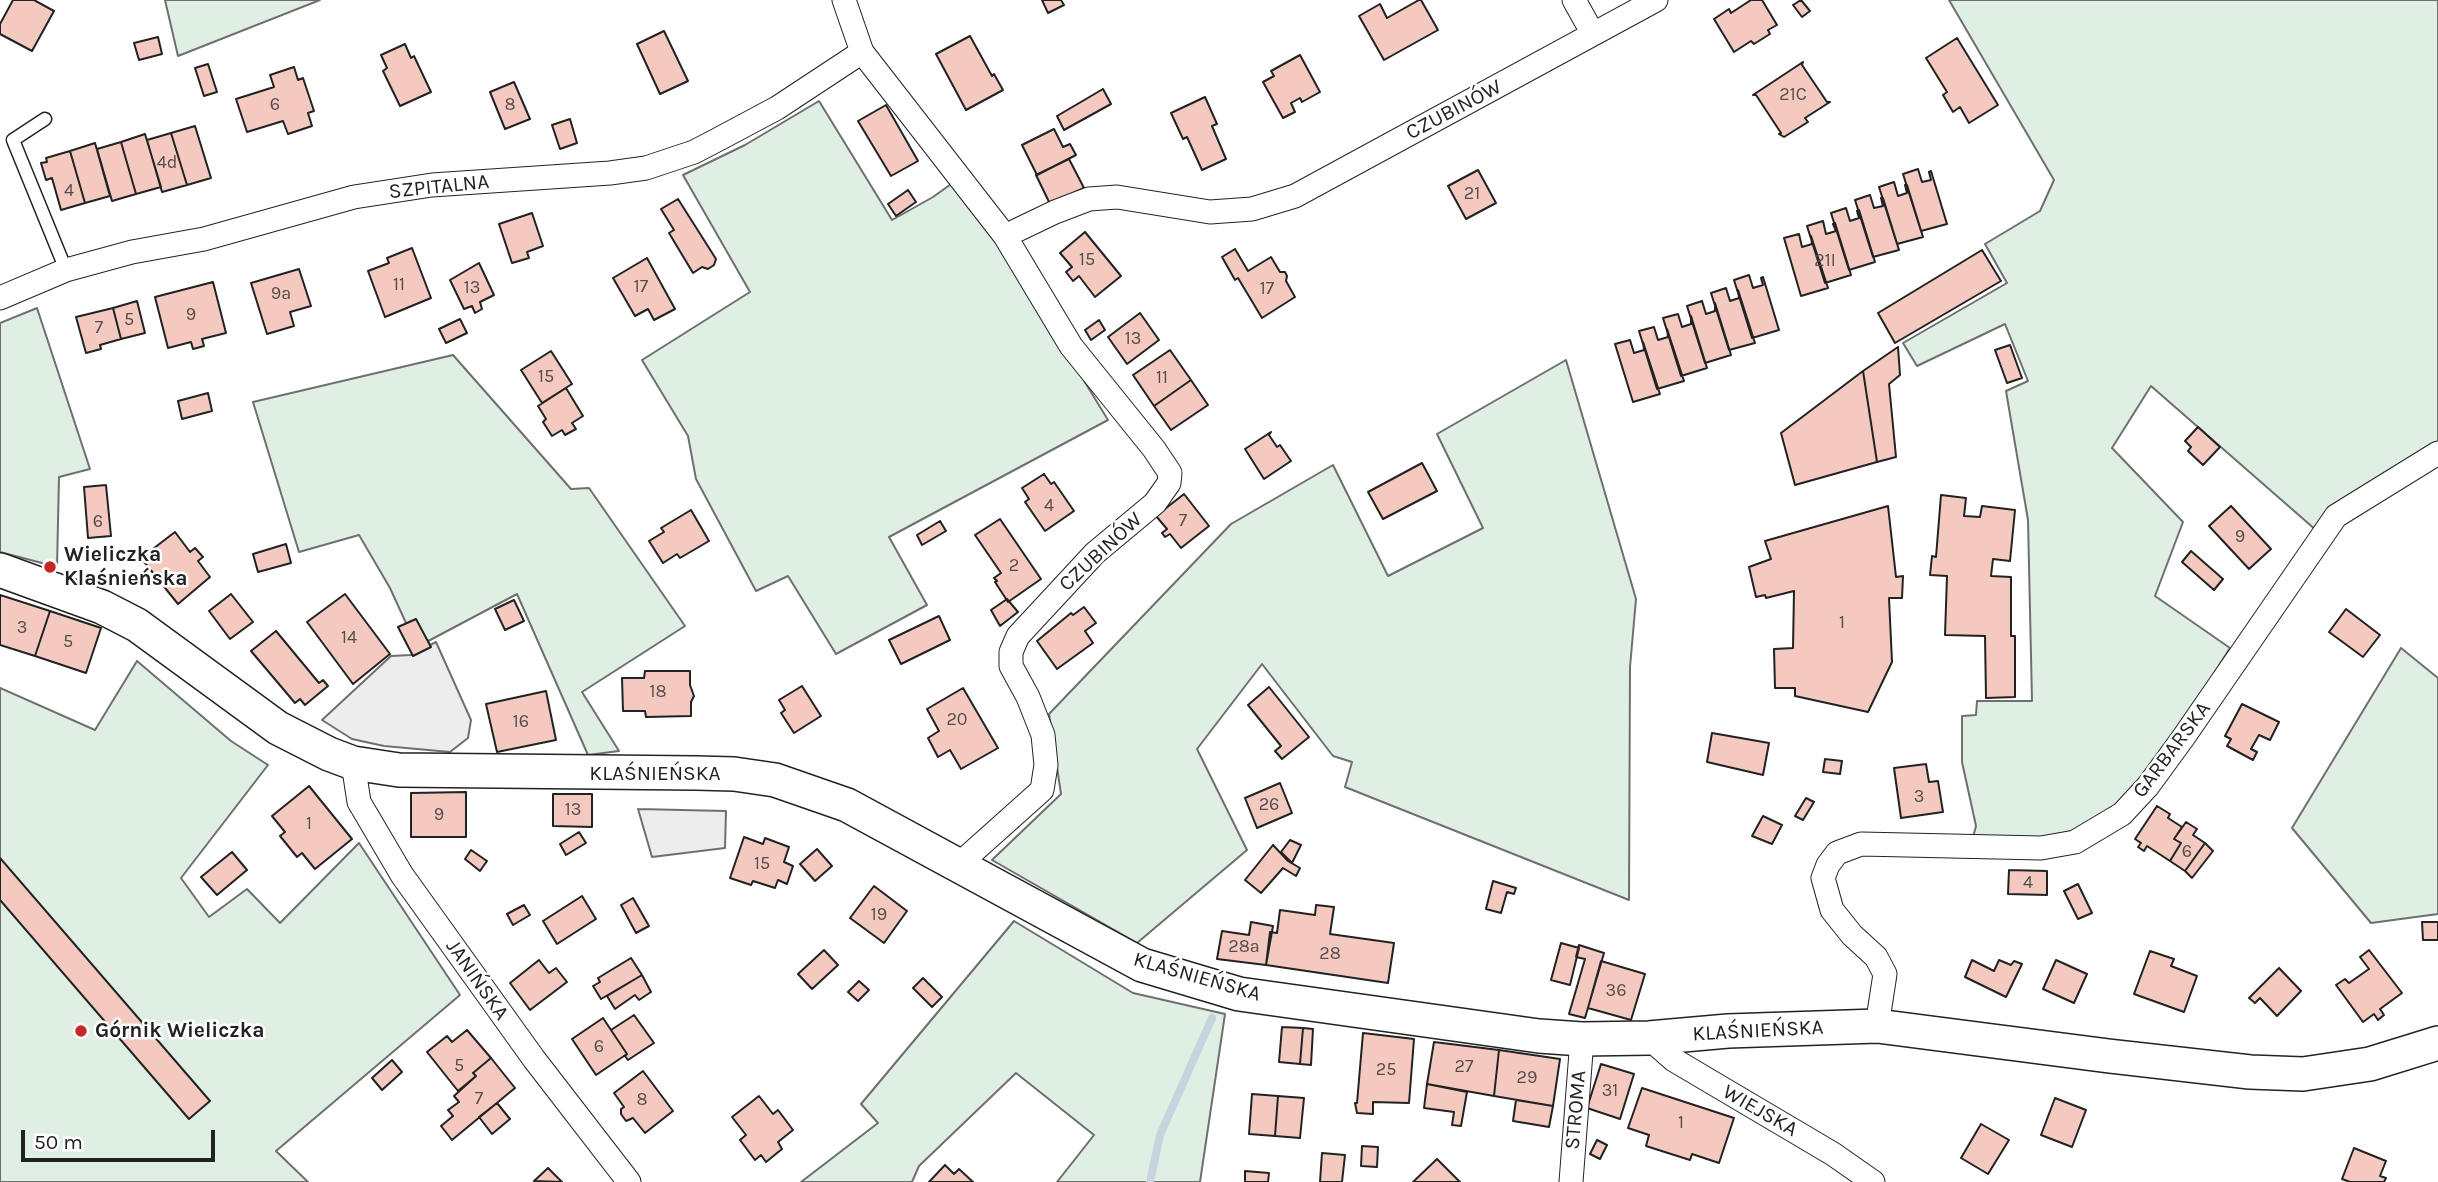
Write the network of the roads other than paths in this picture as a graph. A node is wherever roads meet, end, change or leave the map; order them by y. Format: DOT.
graph roads {
  1 [pos="844,0"];
  2 [pos="1574,0"];
  3 [pos="1656,0"];
  4 [pos="1594,34"];
  5 [pos="862,52"];
  6 [pos="45,119"];
  7 [pos="1005,236"];
  8 [pos="66,270"];
  9 [pos="0,298"];
  10 [pos="2438,453"];
  11 [pos="0,570"];
  12 [pos="353,763"];
  13 [pos="957,866"];
  14 [pos="1877,1026"];
  15 [pos="1649,1038"];
  16 [pos="1582,1039"];
  17 [pos="2438,1043"];
  18 [pos="629,1182"];
  19 [pos="1571,1182"];
  20 [pos="1873,1182"];
  1 -- 5 [label="street, CZUBINÓW"];
  2 -- 4 [label="street"];
  3 -- 4 [label="street, CZUBINÓW"];
  4 -- 7 [label="street, CZUBINÓW"];
  5 -- 7 [label="street, CZUBINÓW"];
  5 -- 8 [label="street, SZPITALNA"];
  6 -- 8 [label="lane"];
  7 -- 13 [label="street, CZUBINÓW"];
  8 -- 9 [label="street, SZPITALNA"];
  10 -- 14 [label="street, GARBARSKA"];
  11 -- 12 [label="street, KLAŚNIEŃSKA"];
  12 -- 13 [label="street, KLAŚNIEŃSKA"];
  12 -- 18 [label="street, JANIŃSKA"];
  13 -- 16 [label="street, KLAŚNIEŃSKA"];
  14 -- 15 [label="street, KLAŚNIEŃSKA"];
  14 -- 17 [label="street, KLAŚNIEŃSKA"];
  15 -- 16 [label="street, KLAŚNIEŃSKA"];
  15 -- 20 [label="street, WIEJSKA"];
  16 -- 19 [label="street, STROMA"];
}
